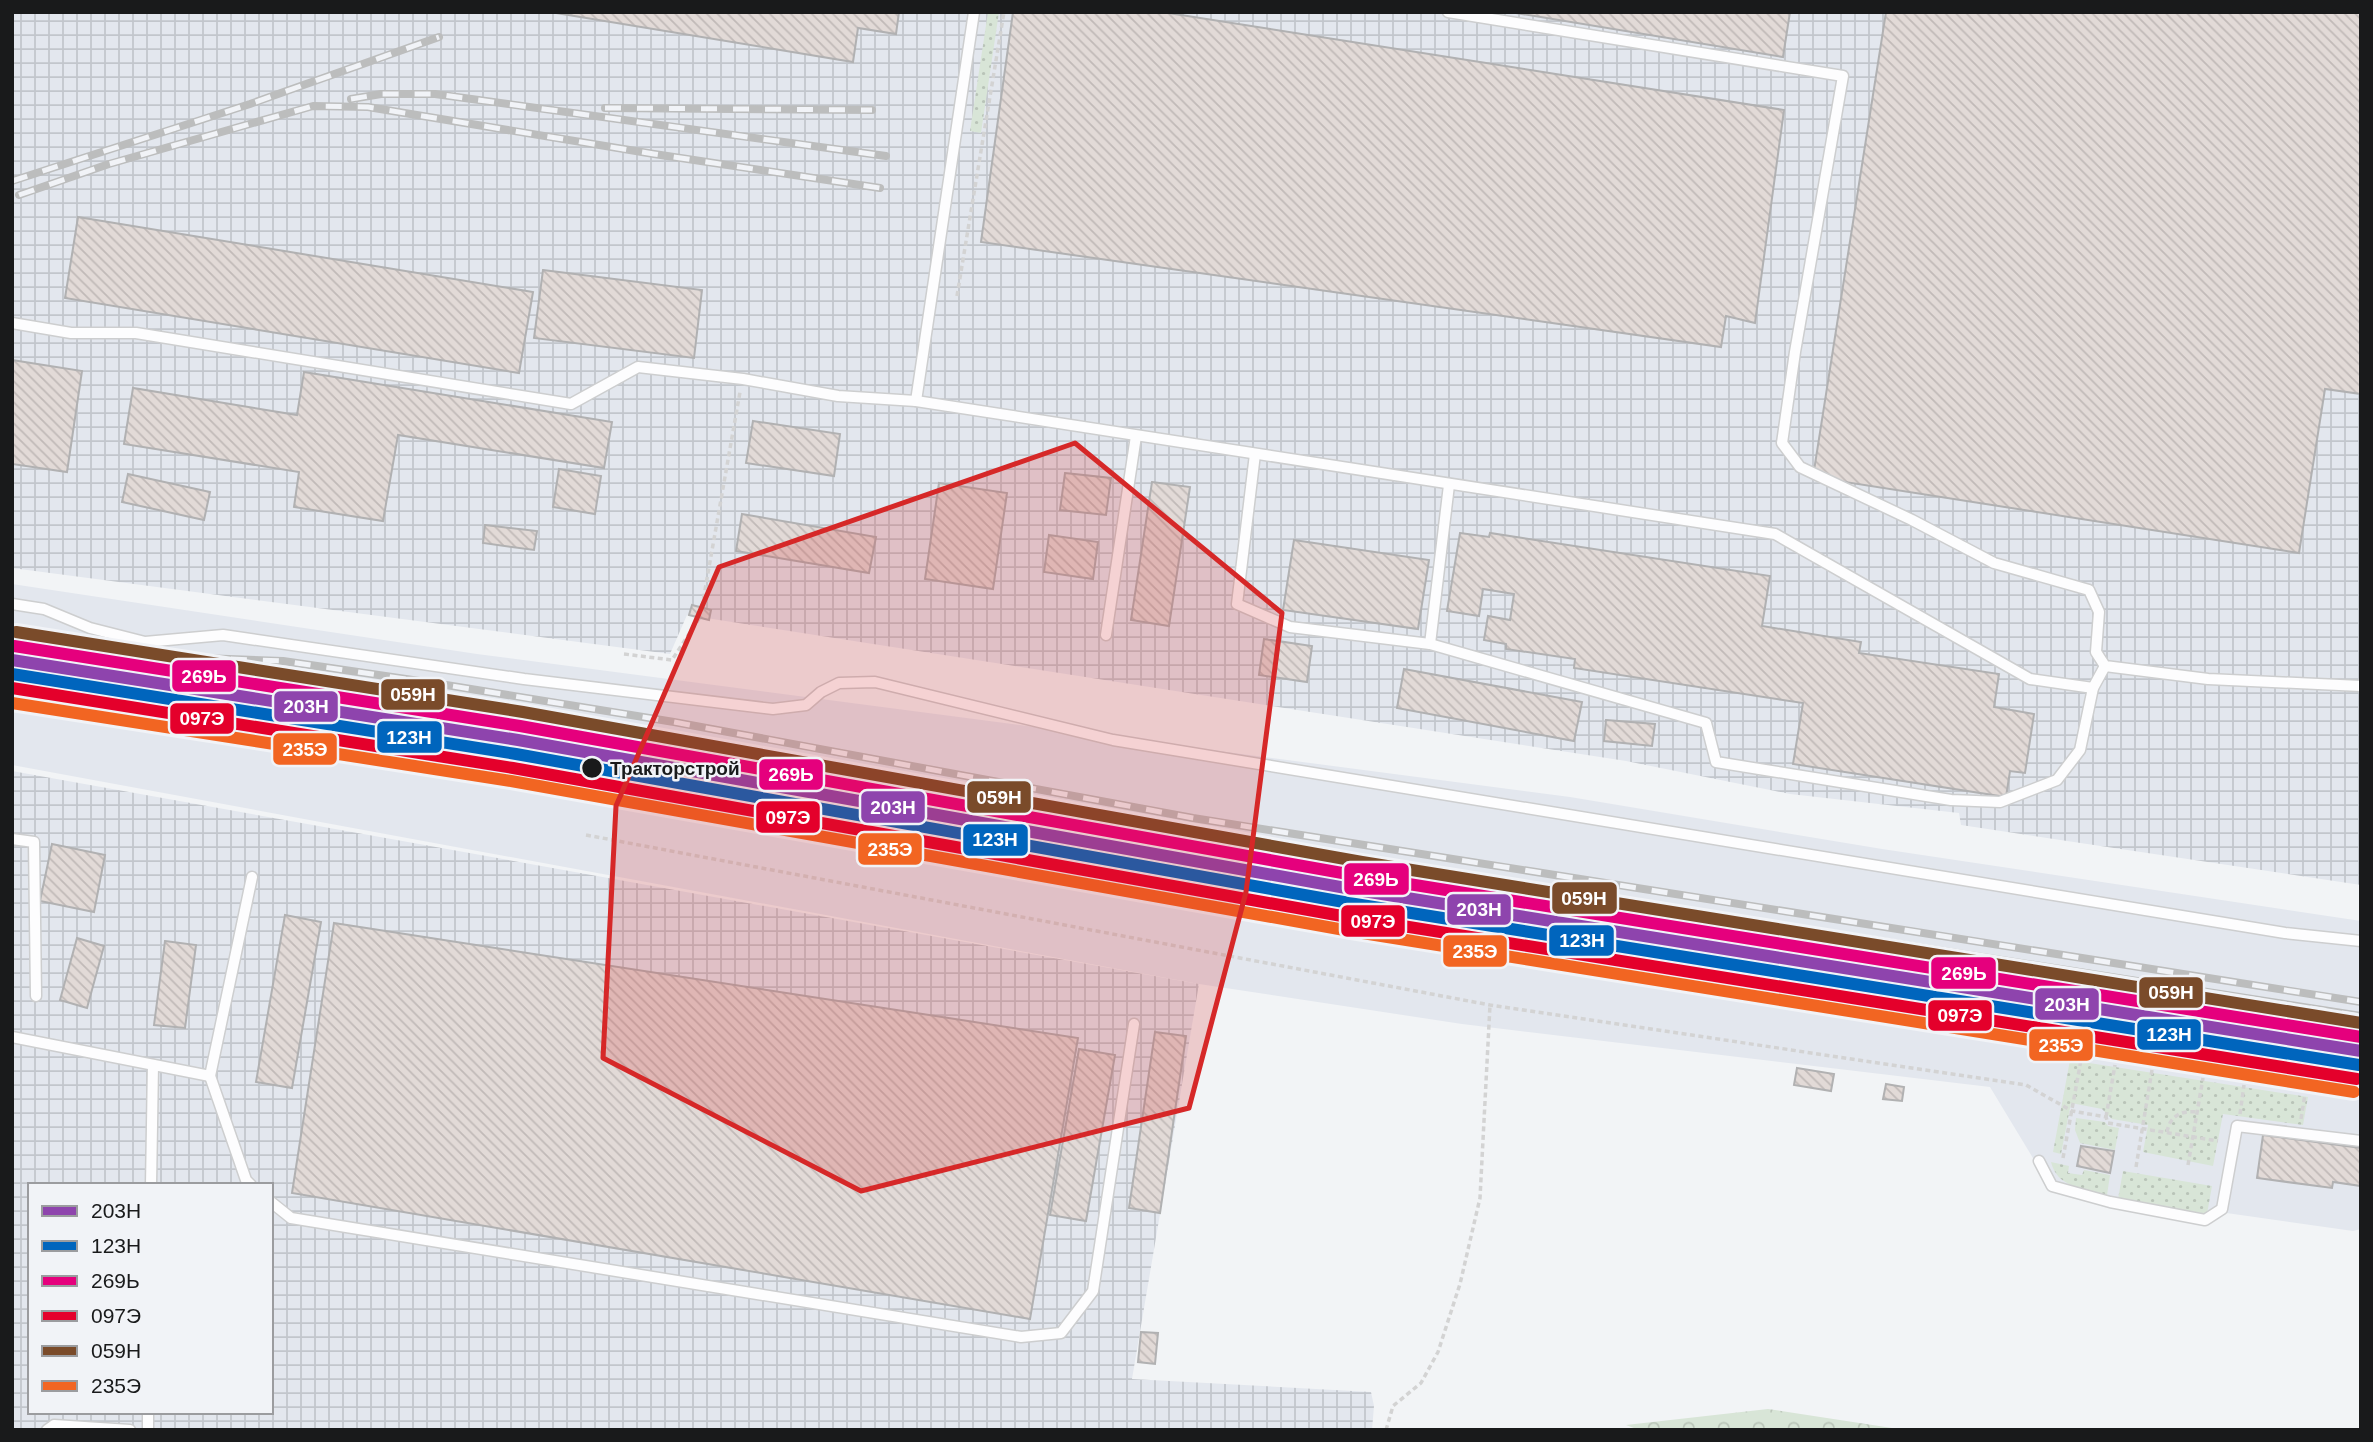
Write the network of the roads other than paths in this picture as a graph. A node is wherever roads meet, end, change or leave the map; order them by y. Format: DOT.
graph roads {
  1 [pos="974,12"];
  2 [pos="1448,12"];
  3 [pos="12,323"];
  4 [pos="916,401"];
  5 [pos="1136,436"];
  6 [pos="1255,454"];
  7 [pos="1449,485"];
  8 [pos="12,604"];
  9 [pos="1107,635"];
  10 [pos="1430,644"];
  11 [pos="2105,666"];
  12 [pos="2361,687"];
  13 [pos="2093,688"];
  14 [pos="12,839"];
  15 [pos="252,877"];
  16 [pos="2361,942"];
  17 [pos="36,996"];
  18 [pos="1134,1024"];
  19 [pos="12,1037"];
  20 [pos="153,1065"];
  21 [pos="210,1076"];
  22 [pos="2361,1141"];
  23 [pos="2039,1161"];
  24 [pos="151,1183"];
  25 [pos="248,1183"];
  26 [pos="273,1204"];
  27 [pos="47,1430"];
  28 [pos="130,1430"];
  1 -- 4 [label="lane"];
  2 -- 11 [label="lane"];
  3 -- 4 [label="lane"];
  4 -- 5 [label="lane"];
  5 -- 6 [label="lane"];
  5 -- 9 [label="lane"];
  6 -- 7 [label="lane"];
  6 -- 10 [label="lane"];
  7 -- 10 [label="lane"];
  7 -- 13 [label="lane"];
  8 -- 16 [label="lane"];
  10 -- 13 [label="lane"];
  11 -- 12 [label="lane"];
  11 -- 13 [label="lane"];
  14 -- 17 [label="lane"];
  15 -- 21 [label="lane"];
  18 -- 26 [label="lane"];
  19 -- 20 [label="lane"];
  20 -- 21 [label="lane"];
  20 -- 24 [label="lane"];
  21 -- 25 [label="lane"];
  22 -- 23 [label="lane"];
  27 -- 28 [label="lane"];
}
